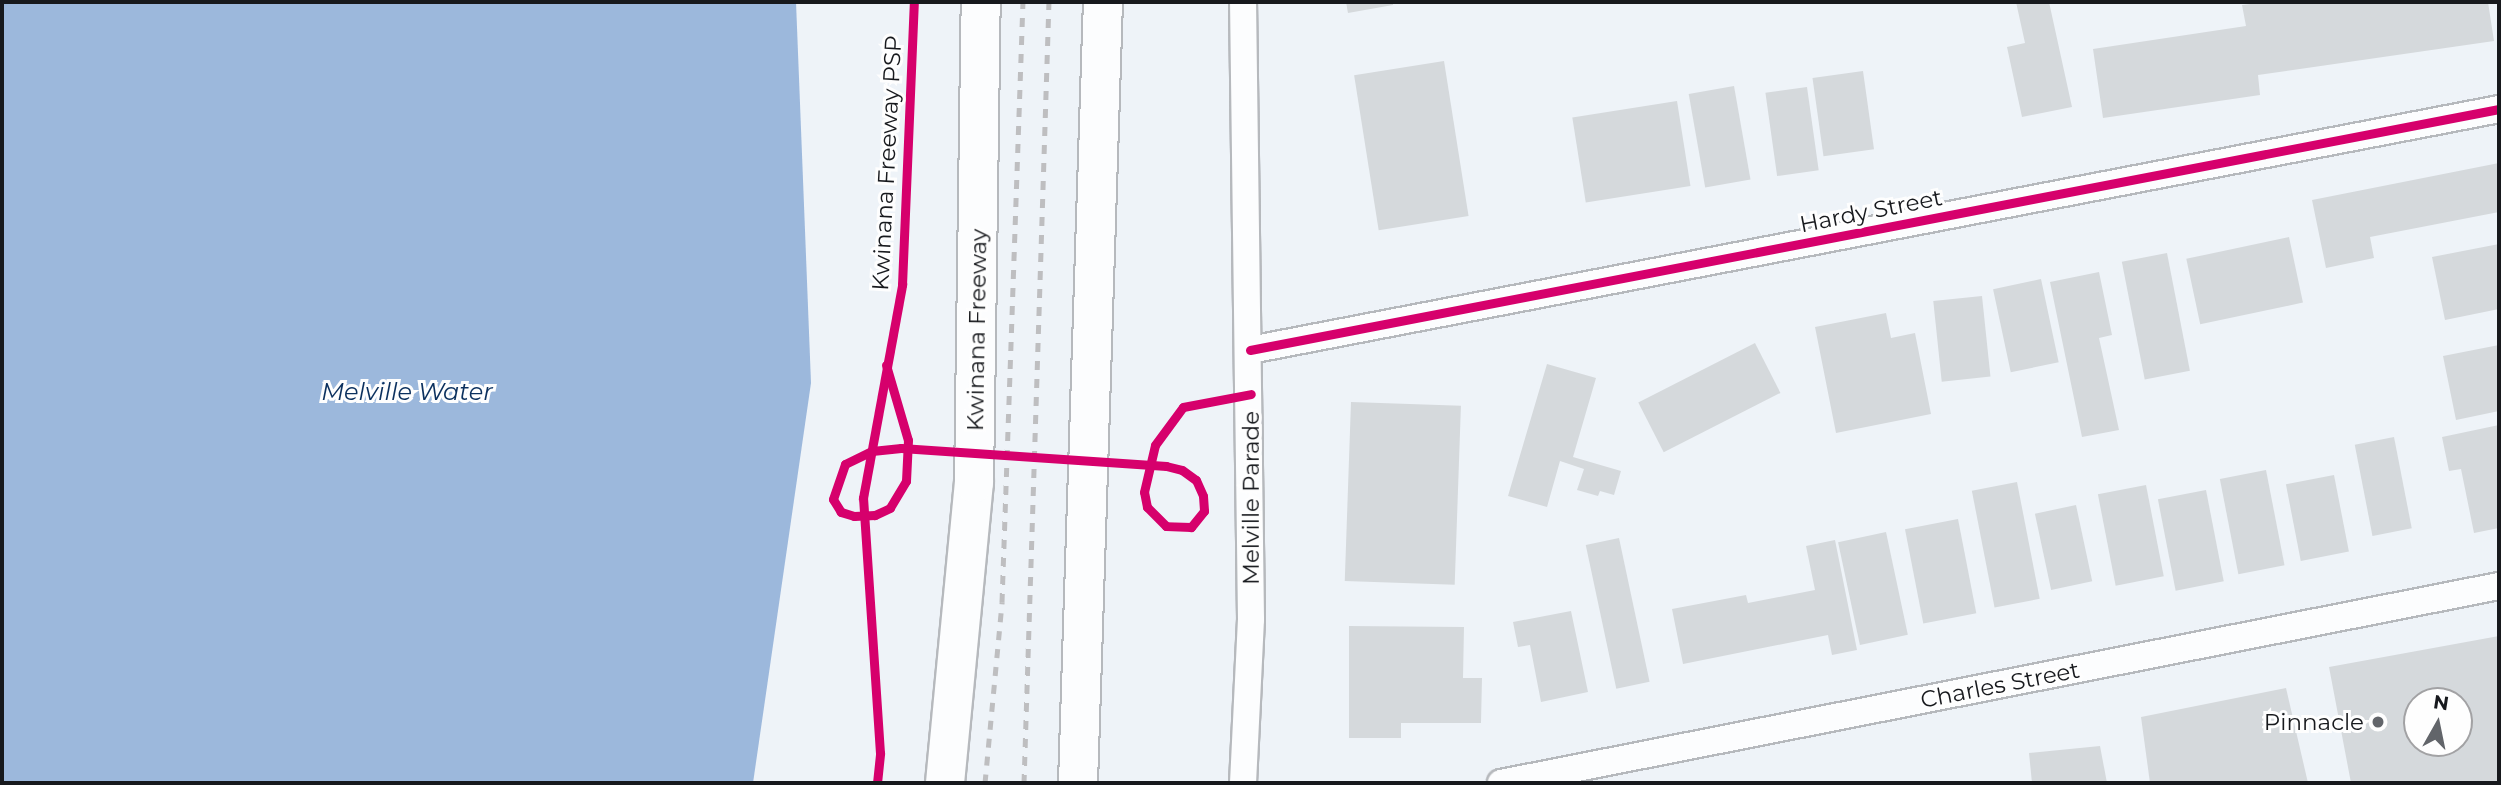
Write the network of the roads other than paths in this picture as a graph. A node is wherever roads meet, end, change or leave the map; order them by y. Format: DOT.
graph roads {
  1 [pos="981,2"];
  2 [pos="1102,2"];
  3 [pos="1243,2"];
  4 [pos="2499,109"];
  5 [pos="1250,350"];
  6 [pos="2499,586"];
  7 [pos="945,783"];
  8 [pos="1078,783"];
  9 [pos="1242,783"];
  10 [pos="1500,783"];
  1 -- 7 [label="highway, Kwinana Freeway"];
  2 -- 8 [label="highway"];
  3 -- 5 [label="street, Melville Parade"];
  4 -- 5 [label="street, Hardy Street"];
  5 -- 9 [label="street, Melville Parade"];
  6 -- 10 [label="street, Charles Street"];
}
